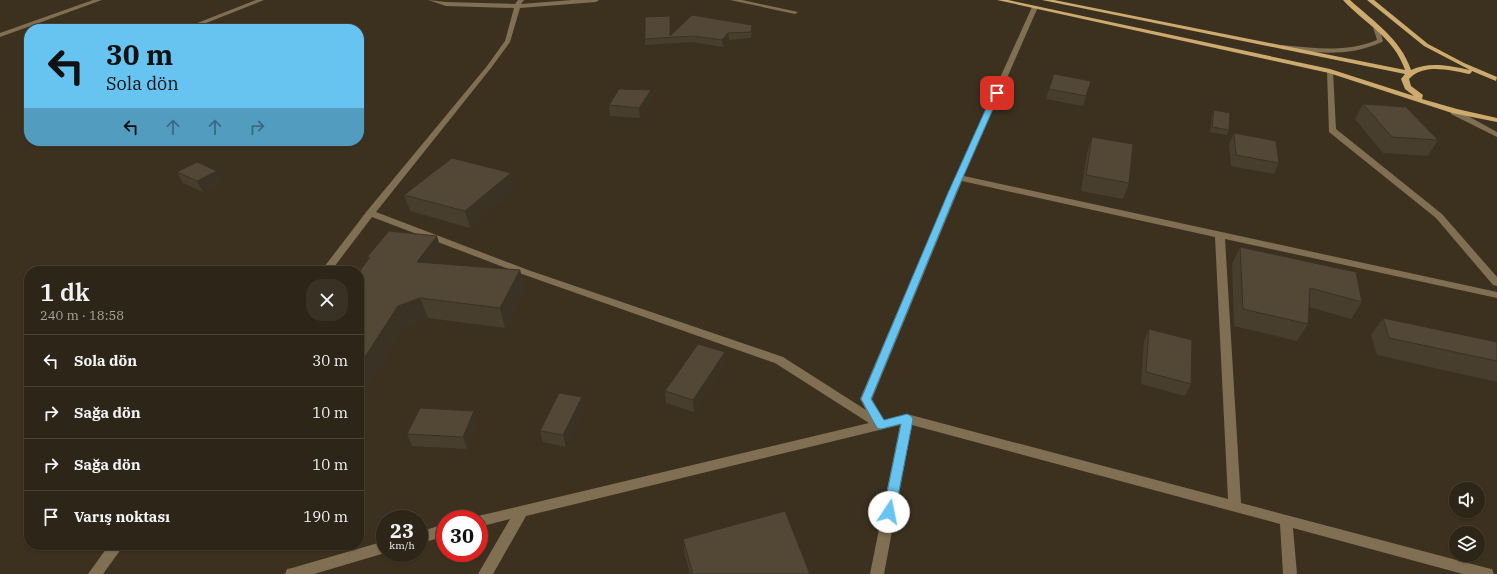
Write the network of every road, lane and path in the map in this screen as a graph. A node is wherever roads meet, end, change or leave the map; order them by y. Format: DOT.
graph roads {
  1 [pos="100,0"];
  2 [pos="261,0"];
  3 [pos="431,0"];
  4 [pos="596,0"];
  5 [pos="733,0"];
  6 [pos="1000,0"];
  7 [pos="1045,0"];
  8 [pos="1346,0"];
  9 [pos="1370,0"];
  10 [pos="519,3"];
  11 [pos="1035,7"];
  12 [pos="796,12"];
  13 [pos="30,24"];
  14 [pos="199,24"];
  15 [pos="24,26"];
  16 [pos="1376,27"];
  17 [pos="16,29"];
  18 [pos="24,31"];
  19 [pos="0,35"];
  20 [pos="1273,46"];
  21 [pos="1330,71"];
  22 [pos="1409,73"];
  23 [pos="1497,79"];
  24 [pos="1434,104"];
  25 [pos="1454,112"];
  26 [pos="1497,120"];
  27 [pos="1497,135"];
  28 [pos="959,178"];
  29 [pos="370,213"];
  30 [pos="1220,235"];
  31 [pos="330,266"];
  32 [pos="1497,283"];
  33 [pos="1497,295"];
  34 [pos="907,419"];
  35 [pos="881,425"];
  36 [pos="1235,506"];
  37 [pos="521,512"];
  38 [pos="488,520"];
  39 [pos="1286,520"];
  40 [pos="113,550"];
  41 [pos="376,550"];
  42 [pos="95,574"];
  43 [pos="292,574"];
  44 [pos="485,574"];
  45 [pos="877,574"];
  46 [pos="1290,574"];
  47 [pos="1487,574"];
  1 -- 13 [label="street"];
  2 -- 14 [label="street"];
  3 -- 10 [label="street"];
  4 -- 10 [label="street"];
  5 -- 12 [label="street"];
  6 -- 11 [label="main road"];
  7 -- 20 [label="main road"];
  8 -- 16 [label="main road"];
  9 -- 23 [label="main road"];
  10 -- 29 [label="street"];
  11 -- 21 [label="main road"];
  11 -- 28 [label="street"];
  15 -- 17 [label="street"];
  16 -- 20 [label="street"];
  16 -- 22 [label="main road"];
  17 -- 18 [label="street"];
  17 -- 19 [label="street"];
  20 -- 22 [label="main road"];
  21 -- 24 [label="main road"];
  21 -- 32 [label="street"];
  22 -- 23 [label="main road"];
  22 -- 24 [label="main road"];
  24 -- 25 [label="main road"];
  25 -- 26 [label="main road"];
  25 -- 27 [label="street"];
  28 -- 30 [label="street"];
  28 -- 35 [label="street"];
  29 -- 31 [label="street"];
  29 -- 35 [label="street"];
  30 -- 33 [label="street"];
  30 -- 36 [label="street"];
  34 -- 35 [label="street"];
  34 -- 36 [label="street"];
  34 -- 45 [label="street"];
  35 -- 37 [label="street"];
  36 -- 39 [label="street"];
  37 -- 38 [label="street"];
  37 -- 44 [label="street"];
  39 -- 46 [label="street"];
  39 -- 47 [label="street"];
  40 -- 42 [label="street"];
  41 -- 43 [label="street"];
}
